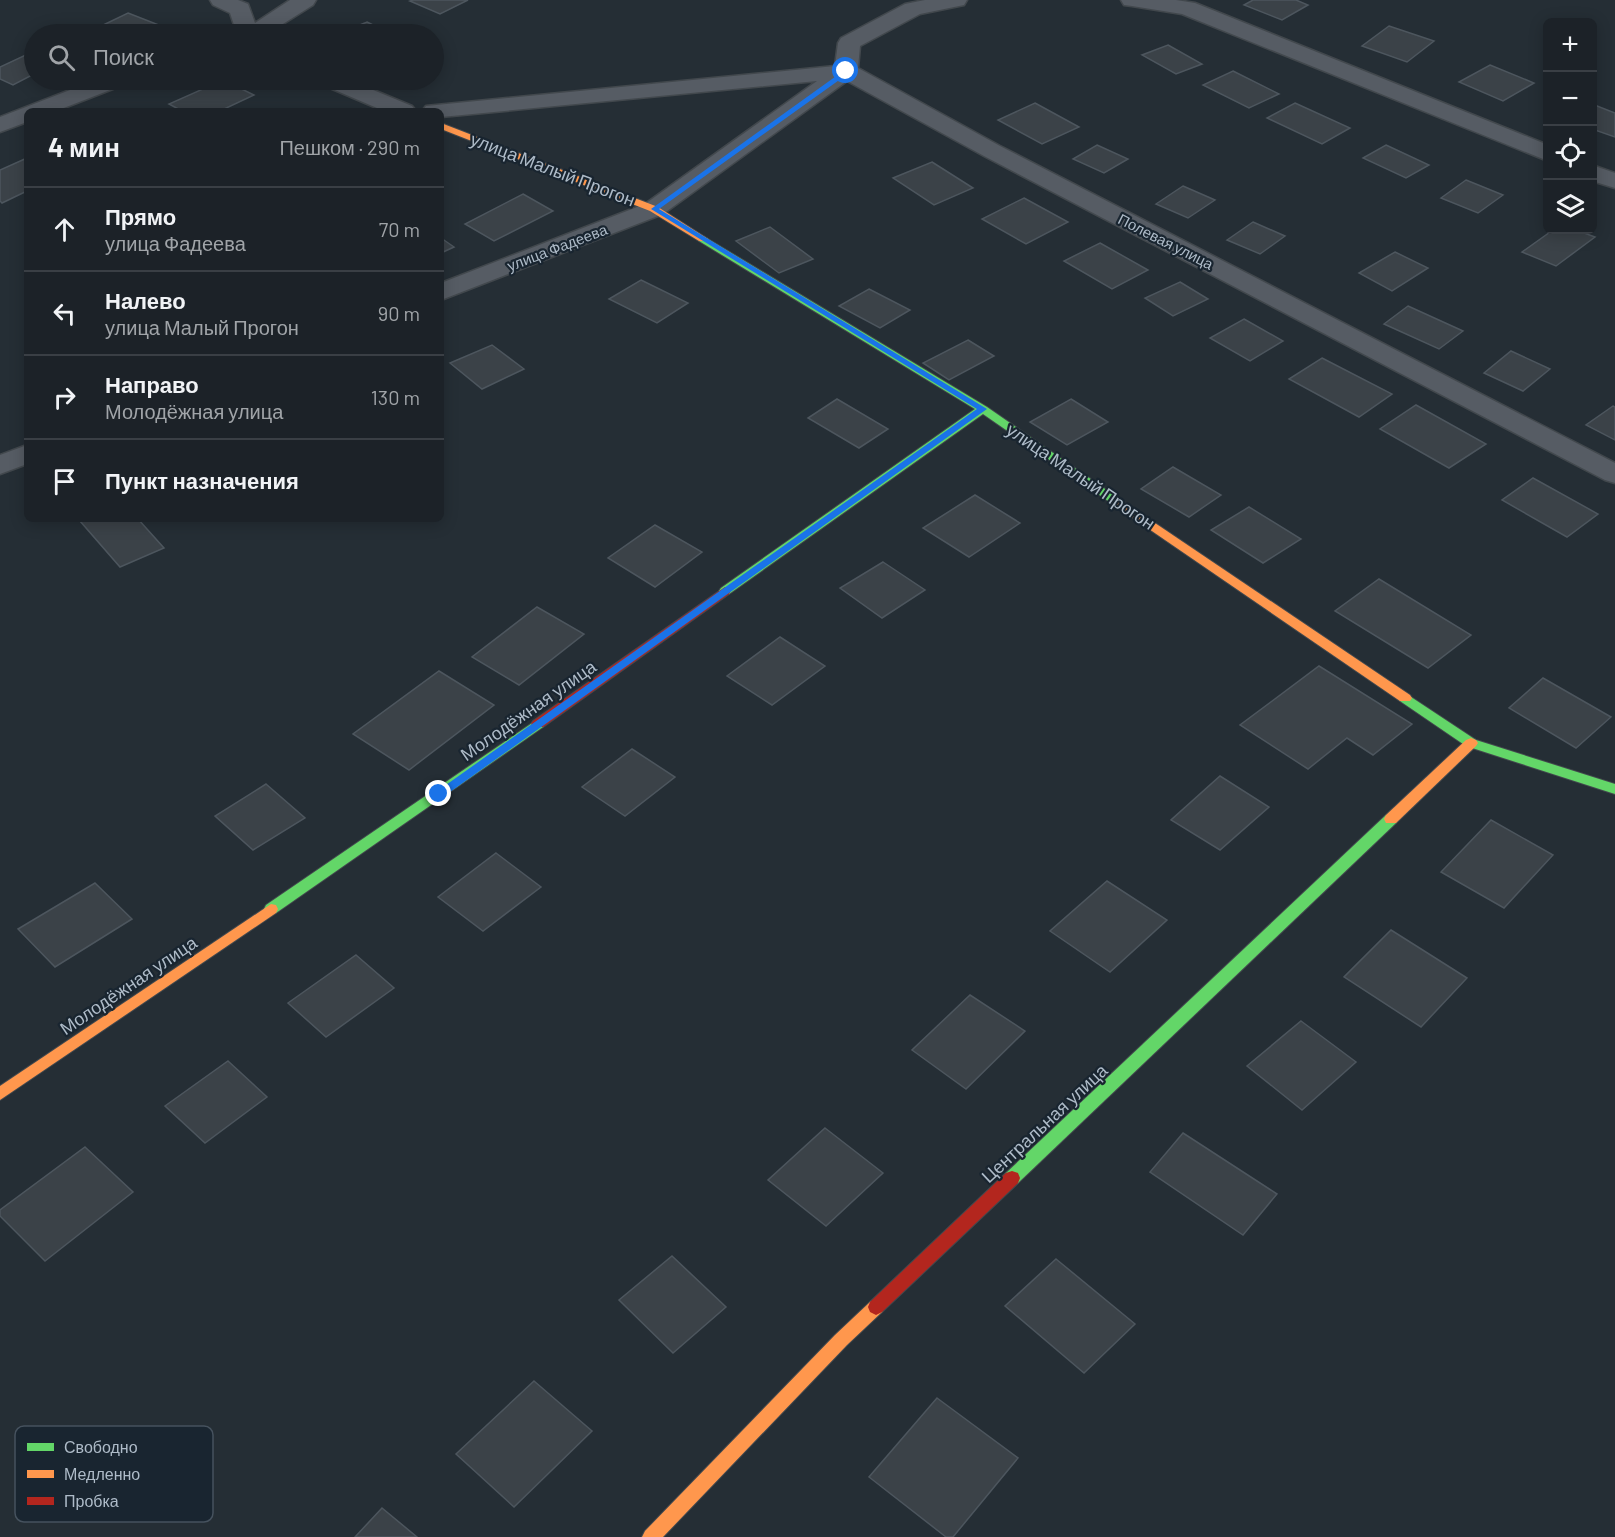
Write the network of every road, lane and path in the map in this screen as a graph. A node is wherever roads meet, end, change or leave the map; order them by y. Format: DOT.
graph roads {
  1 [pos="221,0"];
  2 [pos="305,0"];
  3 [pos="956,0"];
  4 [pos="1132,0"];
  5 [pos="247,24"];
  6 [pos="267,24"];
  7 [pos="846,71"];
  8 [pos="89,90"];
  9 [pos="355,90"];
  10 [pos="43,108"];
  11 [pos="397,108"];
  12 [pos="444,110"];
  13 [pos="24,115"];
  14 [pos="0,125"];
  15 [pos="444,127"];
  16 [pos="1543,152"];
  17 [pos="1597,174"];
  18 [pos="1615,181"];
  19 [pos="654,209"];
  20 [pos="444,291"];
  21 [pos="983,409"];
  22 [pos="24,455"];
  23 [pos="0,465"];
  24 [pos="1615,474"];
  25 [pos="1471,743"];
  26 [pos="1615,789"];
  27 [pos="0,1094"];
  28 [pos="651,1537"];
  1 -- 5 [label="street"];
  2 -- 6 [label="street"];
  3 -- 7 [label="street"];
  4 -- 16 [label="street"];
  7 -- 12 [label="street"];
  7 -- 19 [label="street, улица Фадеева"];
  7 -- 24 [label="street, Полевая улица"];
  8 -- 10 [label="street"];
  9 -- 11 [label="street"];
  13 -- 14 [label="street"];
  15 -- 19 [label="street, улица Малый Прогон"];
  17 -- 18 [label="street"];
  19 -- 20 [label="street, улица Фадеева"];
  19 -- 21 [label="street, улица Малый Прогон"];
  21 -- 25 [label="street, улица Малый Прогон"];
  21 -- 27 [label="street, Молодёжная улица"];
  22 -- 23 [label="street"];
  25 -- 26 [label="street, улица Малый Прогон"];
  25 -- 28 [label="street, Центральная улица"];
}
